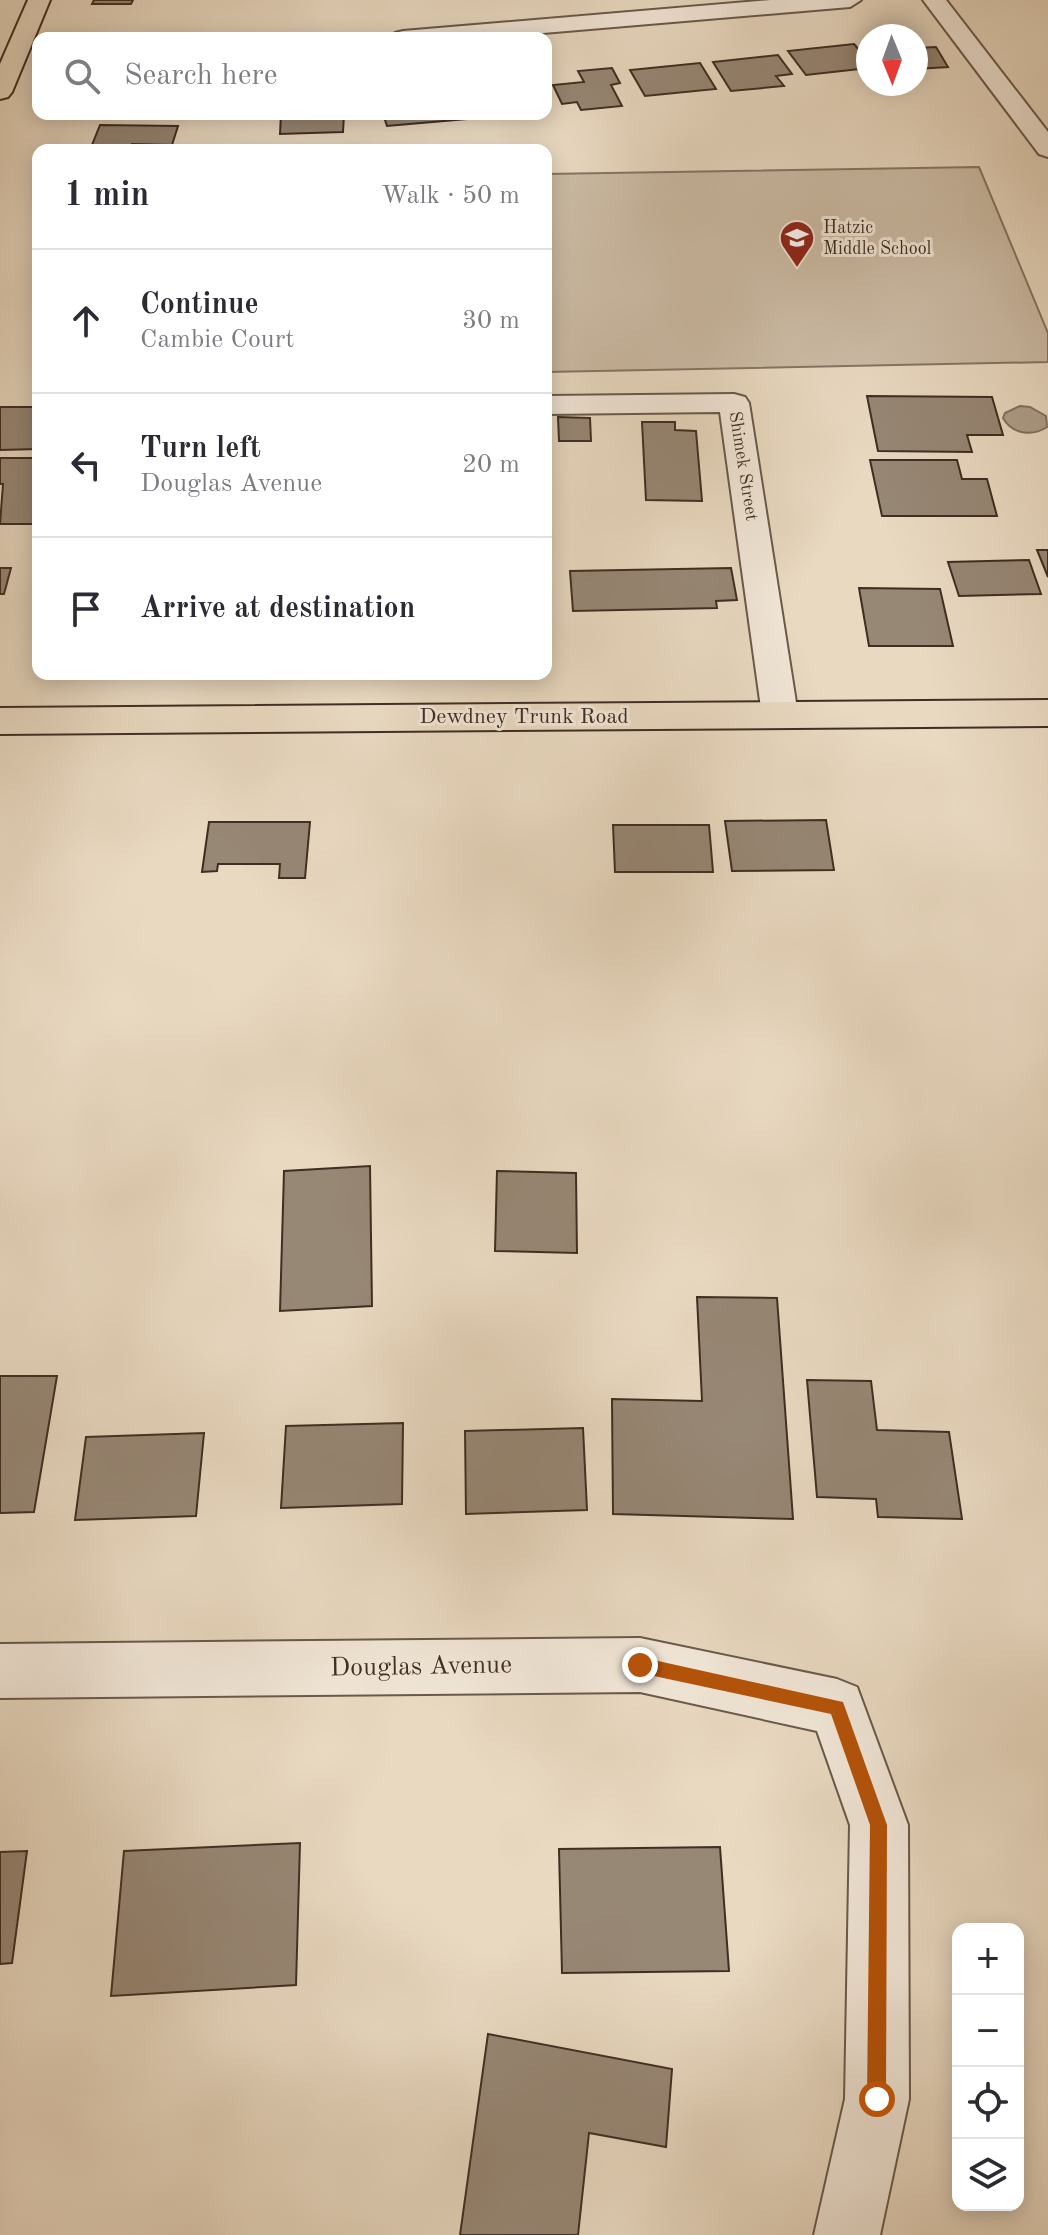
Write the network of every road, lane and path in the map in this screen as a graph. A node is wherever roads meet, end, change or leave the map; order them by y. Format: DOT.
graph roads {
  1 [pos="39,0"];
  2 [pos="850,0"];
  3 [pos="934,0"];
  4 [pos="32,32"];
  5 [pos="474,32"];
  6 [pos="30,43"];
  7 [pos="0,92"];
  8 [pos="1048,149"];
  9 [pos="552,405"];
  10 [pos="1048,713"];
  11 [pos="780,715"];
  12 [pos="0,721"];
  13 [pos="0,1671"];
  14 [pos="847,2235"];
  1 -- 4 [label="main road"];
  2 -- 5 [label="street"];
  3 -- 8 [label="street"];
  6 -- 7 [label="main road"];
  9 -- 11 [label="street, Shimek Street"];
  10 -- 11 [label="main road, Dewdney Trunk Road"];
  11 -- 12 [label="main road, Dewdney Trunk Road"];
  13 -- 14 [label="street, Douglas Avenue"];
}
